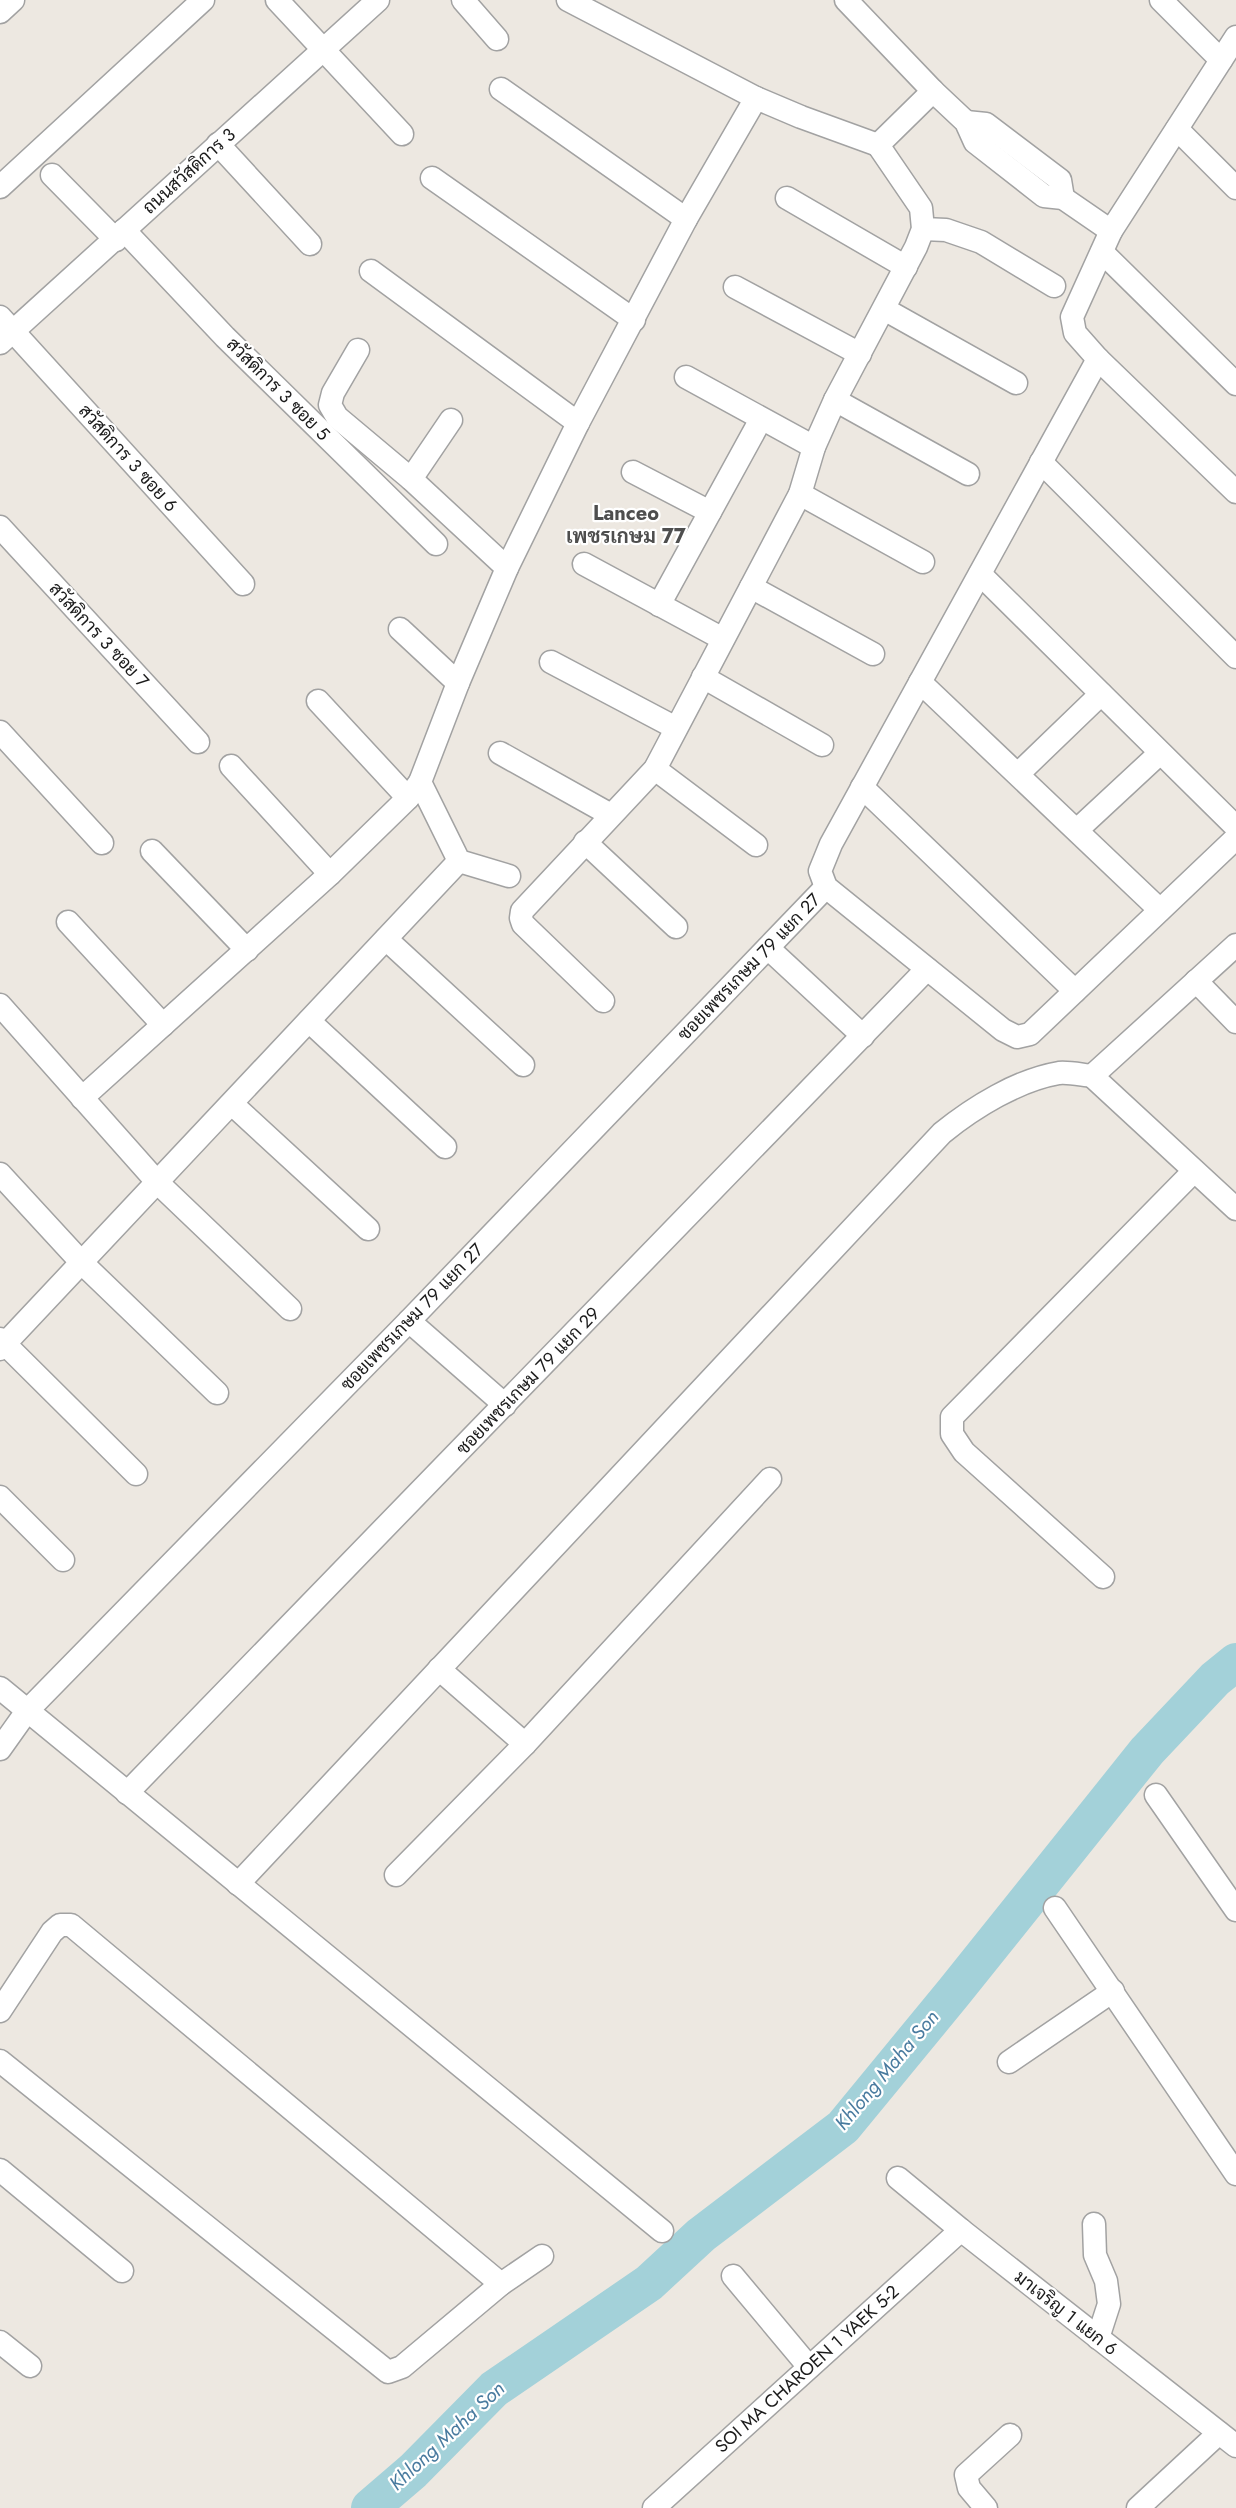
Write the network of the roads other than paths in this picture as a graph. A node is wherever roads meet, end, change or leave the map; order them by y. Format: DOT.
graph roads {
  1 [pos="13,0"];
  2 [pos="277,0"];
  3 [pos="378,0"];
  4 [pos="463,0"];
  5 [pos="568,0"];
  6 [pos="846,0"];
  7 [pos="1161,0"];
  8 [pos="197,2"];
  9 [pos="0,12"];
  10 [pos="1236,36"];
  11 [pos="497,39"];
  12 [pos="324,50"];
  13 [pos="1221,60"];
  14 [pos="501,89"];
  15 [pos="933,91"];
  16 [pos="756,98"];
  17 [pos="1177,129"];
  18 [pos="402,134"];
  19 [pos="218,144"];
  20 [pos="878,145"];
  21 [pos="52,175"];
  22 [pos="432,178"];
  23 [pos="0,187"];
  24 [pos="1236,188"];
  25 [pos="787,198"];
  26 [pos="686,219"];
  27 [pos="923,229"];
  28 [pos="1111,231"];
  29 [pos="120,235"];
  30 [pos="310,244"];
  31 [pos="1102,252"];
  32 [pos="906,267"];
  33 [pos="371,272"];
  34 [pos="1054,286"];
  35 [pos="735,287"];
  36 [pos="884,309"];
  37 [pos="634,320"];
  38 [pos="4,330"];
  39 [pos="358,350"];
  40 [pos="860,354"];
  41 [pos="1098,358"];
  42 [pos="686,377"];
  43 [pos="1016,383"];
  44 [pos="1236,384"];
  45 [pos="835,400"];
  46 [pos="761,419"];
  47 [pos="451,420"];
  48 [pos="578,423"];
  49 [pos="813,447"];
  50 [pos="1041,462"];
  51 [pos="633,472"];
  52 [pos="968,474"];
  53 [pos="411,479"];
  54 [pos="1236,492"];
  55 [pos="800,494"];
  56 [pos="710,512"];
  57 [pos="0,527"];
  58 [pos="436,544"];
  59 [pos="923,562"];
  60 [pos="584,564"];
  61 [pos="507,568"];
  62 [pos="980,574"];
  63 [pos="243,584"];
  64 [pos="751,586"];
  65 [pos="659,604"];
  66 [pos="400,629"];
  67 [pos="723,639"];
  68 [pos="873,654"];
  69 [pos="1236,657"];
  70 [pos="551,662"];
  71 [pos="703,677"];
  72 [pos="921,682"];
  73 [pos="458,683"];
  74 [pos="1101,694"];
  75 [pos="318,701"];
  76 [pos="676,728"];
  77 [pos="0,732"];
  78 [pos="198,742"];
  79 [pos="822,745"];
  80 [pos="500,753"];
  81 [pos="1160,753"];
  82 [pos="231,766"];
  83 [pos="655,769"];
  84 [pos="1018,774"];
  85 [pos="862,787"];
  86 [pos="414,790"];
  87 [pos="611,815"];
  88 [pos="1236,827"];
  89 [pos="1077,830"];
  90 [pos="1236,838"];
  91 [pos="585,842"];
  92 [pos="102,843"];
  93 [pos="756,845"];
  94 [pos="152,851"];
  95 [pos="459,861"];
  96 [pos="330,874"];
  97 [pos="509,876"];
  98 [pos="826,887"];
  99 [pos="1160,910"];
  100 [pos="68,922"];
  101 [pos="676,927"];
  102 [pos="386,939"];
  103 [pos="1236,945"];
  104 [pos="768,948"];
  105 [pos="247,950"];
  106 [pos="927,969"];
  107 [pos="1196,981"];
  108 [pos="1075,991"];
  109 [pos="603,1001"];
  110 [pos="0,1005"];
  111 [pos="309,1021"];
  112 [pos="1236,1022"];
  113 [pos="163,1025"];
  114 [pos="863,1036"];
  115 [pos="523,1065"];
  116 [pos="1092,1076"];
  117 [pos="82,1098"];
  118 [pos="232,1104"];
  119 [pos="445,1147"];
  120 [pos="1194,1171"];
  121 [pos="0,1174"];
  122 [pos="158,1183"];
  123 [pos="1236,1209"];
  124 [pos="368,1229"];
  125 [pos="82,1263"];
  126 [pos="290,1309"];
  127 [pos="409,1321"];
  128 [pos="2,1344"];
  129 [pos="217,1393"];
  130 [pos="505,1405"];
  131 [pos="136,1474"];
  132 [pos="770,1479"];
  133 [pos="0,1497"];
  134 [pos="63,1560"];
  135 [pos="1102,1577"];
  136 [pos="439,1669"];
  137 [pos="0,1688"];
  138 [pos="27,1711"];
  139 [pos="525,1744"];
  140 [pos="0,1749"];
  141 [pos="127,1793"];
  142 [pos="1156,1795"];
  143 [pos="396,1875"];
  144 [pos="238,1884"];
  145 [pos="1054,1908"];
  146 [pos="1236,1910"];
  147 [pos="1113,1991"];
  148 [pos="0,2011"];
  149 [pos="0,2061"];
  150 [pos="1009,2062"];
  151 [pos="1236,2174"];
  152 [pos="3,2177"];
  153 [pos="898,2178"];
  154 [pos="1094,2224"];
  155 [pos="662,2230"];
  156 [pos="961,2230"];
  157 [pos="542,2256"];
  158 [pos="122,2271"];
  159 [pos="734,2276"];
  160 [pos="501,2284"];
  161 [pos="1098,2338"];
  162 [pos="0,2342"];
  163 [pos="30,2366"];
  164 [pos="809,2367"];
  165 [pos="1010,2435"];
  166 [pos="1228,2439"];
  167 [pos="654,2508"];
  168 [pos="986,2508"];
  169 [pos="1138,2508"];
  1 -- 9 [label="street"];
  2 -- 12 [label="street"];
  3 -- 12 [label="street, ถนนสวัสดิการ 3"];
  4 -- 11 [label="street"];
  5 -- 16 [label="street"];
  6 -- 15 [label="street"];
  7 -- 13 [label="street"];
  8 -- 23 [label="street"];
  10 -- 13 [label="street"];
  12 -- 18 [label="street"];
  12 -- 19 [label="street, ถนนสวัสดิการ 3"];
  13 -- 17 [label="street"];
  14 -- 26 [label="street"];
  15 -- 20 [label="street"];
  15 -- 28 [label="street"];
  16 -- 20 [label="street"];
  16 -- 26 [label="street"];
  17 -- 24 [label="street"];
  17 -- 28 [label="street"];
  19 -- 29 [label="street, ถนนสวัสดิการ 3"];
  19 -- 30 [label="street"];
  20 -- 27 [label="street"];
  21 -- 29 [label="street, สวัสดิการ 3 ซอย 5"];
  22 -- 37 [label="street"];
  25 -- 32 [label="street"];
  26 -- 37 [label="street"];
  27 -- 32 [label="street"];
  27 -- 34 [label="street"];
  28 -- 31 [label="street"];
  29 -- 38 [label="street, ถนนสวัสดิการ 3"];
  29 -- 58 [label="street, สวัสดิการ 3 ซอย 5"];
  31 -- 41 [label="street"];
  31 -- 44 [label="street"];
  32 -- 36 [label="street"];
  33 -- 48 [label="street"];
  35 -- 40 [label="street"];
  36 -- 40 [label="street"];
  36 -- 43 [label="street"];
  37 -- 48 [label="street"];
  38 -- 63 [label="street, สวัสดิการ 3 ซอย 6"];
  39 -- 53 [label="street"];
  40 -- 45 [label="street"];
  41 -- 50 [label="street"];
  41 -- 54 [label="street"];
  42 -- 46 [label="street"];
  45 -- 49 [label="street"];
  45 -- 52 [label="street"];
  46 -- 49 [label="street"];
  46 -- 56 [label="street"];
  47 -- 53 [label="street"];
  48 -- 61 [label="street"];
  49 -- 55 [label="street"];
  50 -- 62 [label="street"];
  50 -- 69 [label="street"];
  51 -- 56 [label="street"];
  53 -- 61 [label="street"];
  55 -- 59 [label="street"];
  55 -- 64 [label="street"];
  56 -- 65 [label="street"];
  57 -- 78 [label="street, สวัสดิการ 3 ซอย 7"];
  60 -- 65 [label="street"];
  61 -- 73 [label="street"];
  62 -- 72 [label="street"];
  62 -- 74 [label="street"];
  64 -- 67 [label="street"];
  64 -- 68 [label="street"];
  65 -- 67 [label="street"];
  66 -- 73 [label="street"];
  67 -- 71 [label="street"];
  70 -- 76 [label="street"];
  71 -- 76 [label="street"];
  71 -- 79 [label="street"];
  72 -- 84 [label="street"];
  72 -- 85 [label="street"];
  73 -- 86 [label="street"];
  74 -- 81 [label="street"];
  74 -- 84 [label="street"];
  75 -- 86 [label="street"];
  76 -- 83 [label="street"];
  77 -- 92 [label="street"];
  80 -- 87 [label="street"];
  81 -- 88 [label="street"];
  81 -- 89 [label="street"];
  82 -- 96 [label="street"];
  83 -- 87 [label="street"];
  83 -- 93 [label="street"];
  84 -- 89 [label="street"];
  85 -- 98 [label="street"];
  85 -- 108 [label="street"];
  86 -- 95 [label="street"];
  86 -- 96 [label="street"];
  87 -- 91 [label="street"];
  89 -- 99 [label="street"];
  90 -- 99 [label="street"];
  91 -- 101 [label="street"];
  91 -- 109 [label="street"];
  94 -- 105 [label="street"];
  95 -- 97 [label="street"];
  95 -- 102 [label="street"];
  96 -- 105 [label="street"];
  98 -- 104 [label="street, ซอยเพชรเกษม 79 แยก 27"];
  98 -- 106 [label="street"];
  99 -- 108 [label="street"];
  100 -- 113 [label="street"];
  102 -- 111 [label="street"];
  102 -- 115 [label="street"];
  103 -- 107 [label="street"];
  104 -- 114 [label="street"];
  104 -- 127 [label="street, ซอยเพชรเกษม 79 แยก 27"];
  105 -- 113 [label="street"];
  106 -- 108 [label="street"];
  106 -- 114 [label="street, ซอยเพชรเกษม 79 แยก 29"];
  107 -- 112 [label="street"];
  107 -- 116 [label="street"];
  110 -- 117 [label="street"];
  111 -- 118 [label="street"];
  111 -- 119 [label="street"];
  113 -- 117 [label="street"];
  114 -- 130 [label="street, ซอยเพชรเกษม 79 แยก 29"];
  116 -- 120 [label="street"];
  116 -- 136 [label="street"];
  117 -- 122 [label="street"];
  118 -- 122 [label="street"];
  118 -- 124 [label="street"];
  120 -- 123 [label="street"];
  120 -- 135 [label="street"];
  121 -- 125 [label="street"];
  122 -- 125 [label="street"];
  122 -- 126 [label="street"];
  125 -- 128 [label="street"];
  125 -- 129 [label="street"];
  127 -- 130 [label="street"];
  127 -- 138 [label="street, ซอยเพชรเกษม 79 แยก 27"];
  128 -- 131 [label="street"];
  130 -- 141 [label="street, ซอยเพชรเกษม 79 แยก 29"];
  132 -- 139 [label="street"];
  133 -- 134 [label="street"];
  136 -- 139 [label="street"];
  136 -- 144 [label="street"];
  137 -- 138 [label="street"];
  138 -- 140 [label="street, ซอยเพชรเกษม 79 แยก 27"];
  138 -- 141 [label="street"];
  139 -- 143 [label="street"];
  141 -- 144 [label="street"];
  142 -- 146 [label="street"];
  144 -- 155 [label="street"];
  145 -- 147 [label="street"];
  147 -- 150 [label="street"];
  147 -- 151 [label="street"];
  148 -- 160 [label="street"];
  149 -- 160 [label="street"];
  152 -- 158 [label="street"];
  153 -- 156 [label="street, มาเจริญ 1 แยก 6"];
  154 -- 161 [label="street"];
  156 -- 161 [label="street, มาเจริญ 1 แยก 6"];
  156 -- 164 [label="street, SOI MA CHAROEN 1 YAEK 5-2"];
  157 -- 160 [label="street"];
  159 -- 164 [label="street"];
  161 -- 166 [label="street, มาเจริญ 1 แยก 6"];
  162 -- 163 [label="street"];
  164 -- 167 [label="street, SOI MA CHAROEN 1 YAEK 5-2"];
  165 -- 168 [label="street"];
  166 -- 169 [label="street"];
}
